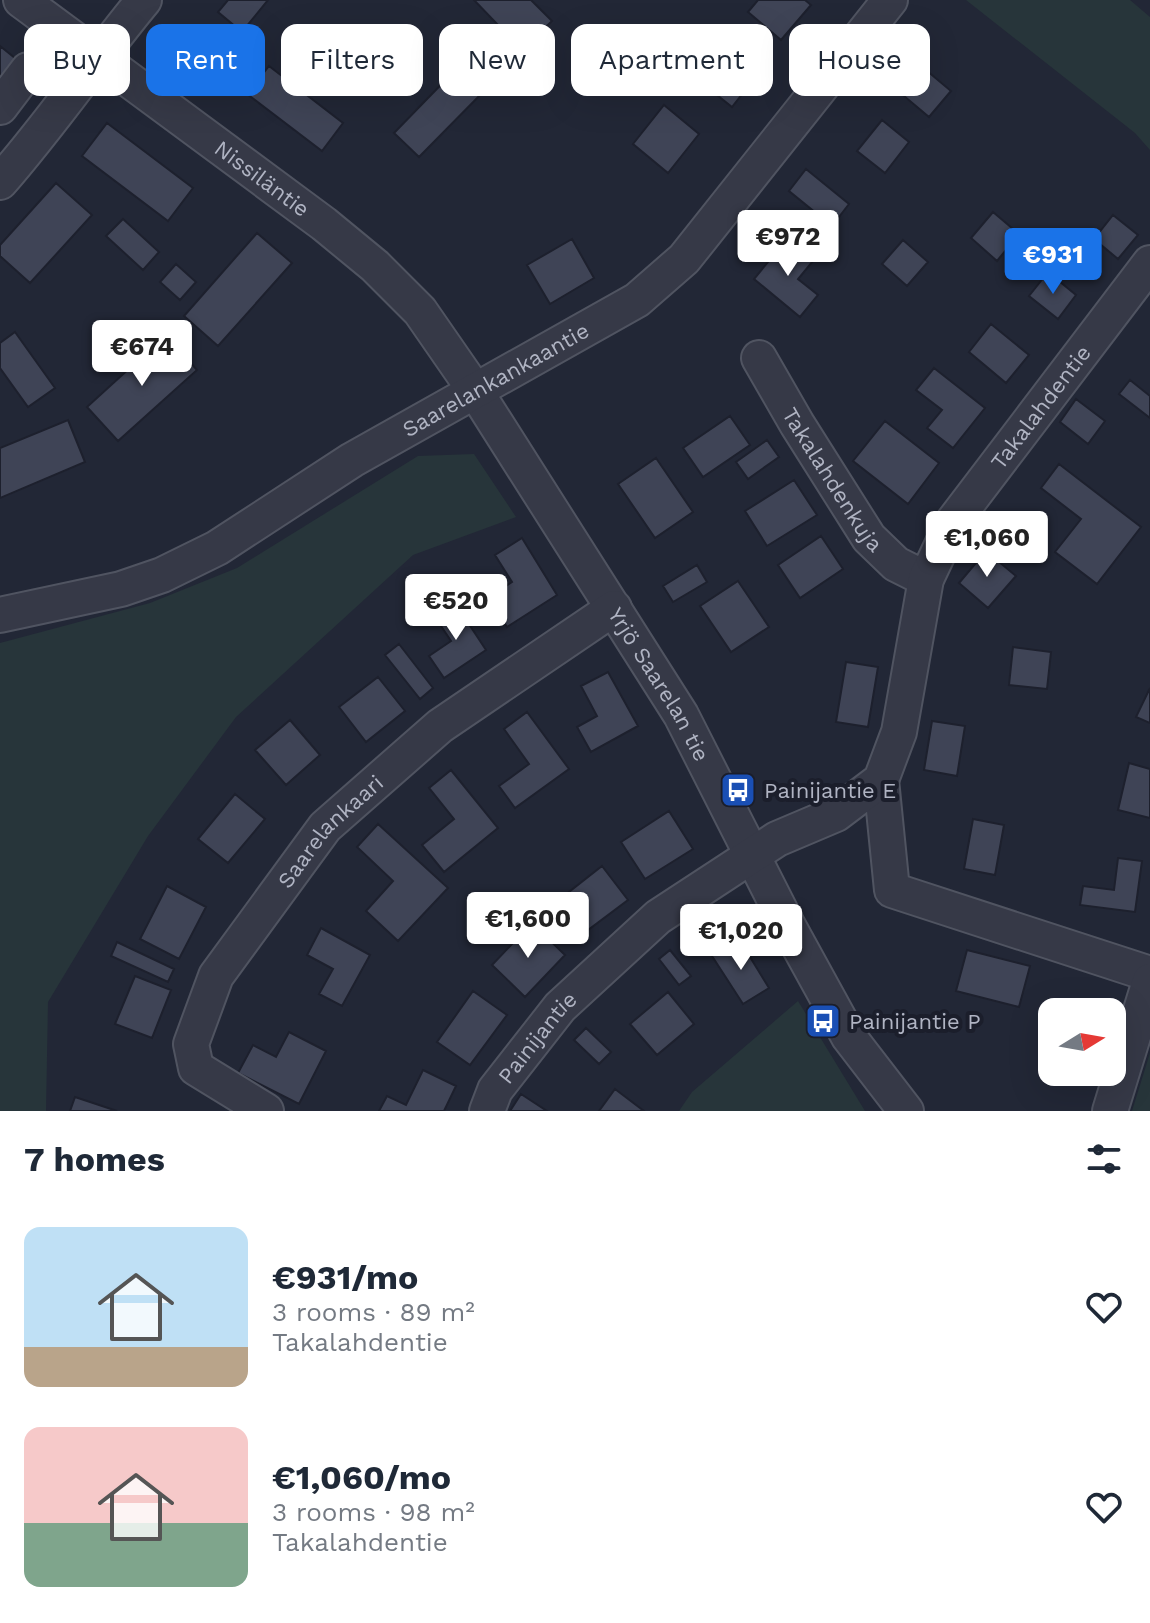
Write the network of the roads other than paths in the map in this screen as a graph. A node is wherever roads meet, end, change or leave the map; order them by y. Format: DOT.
graph roads {
  1 [pos="21,0"];
  2 [pos="144,0"];
  3 [pos="890,0"];
  4 [pos="53,24"];
  5 [pos="124,24"];
  6 [pos="24,75"];
  7 [pos="130,81"];
  8 [pos="68,96"];
  9 [pos="0,107"];
  10 [pos="2,177"];
  11 [pos="1150,263"];
  12 [pos="759,358"];
  13 [pos="474,389"];
  14 [pos="926,579"];
  15 [pos="614,608"];
  16 [pos="0,615"];
  17 [pos="881,780"];
  18 [pos="753,856"];
  19 [pos="1150,974"];
  20 [pos="1150,981"];
  21 [pos="266,1111"];
  22 [pos="487,1111"];
  23 [pos="906,1111"];
  24 [pos="1110,1111"];
  1 -- 4 [label="street, Nissiläntie"];
  2 -- 5 [label="street"];
  3 -- 13 [label="street, Saarelankankaantie"];
  6 -- 9 [label="street"];
  7 -- 13 [label="street, Nissiläntie"];
  8 -- 10 [label="street"];
  11 -- 14 [label="street, Takalahdentie"];
  12 -- 14 [label="street, Takalahdenkuja"];
  13 -- 15 [label="street, Yrjö Saarelan tie"];
  13 -- 16 [label="street, Saarelankankaantie"];
  14 -- 17 [label="street, Takalahdentie"];
  15 -- 18 [label="street, Yrjö Saarelan tie"];
  15 -- 21 [label="street, Saarelankaari"];
  17 -- 18 [label="street"];
  17 -- 19 [label="street"];
  18 -- 22 [label="street, Painijantie"];
  18 -- 23 [label="street, Yrjö Saarelan tie"];
  20 -- 24 [label="street"];
}
